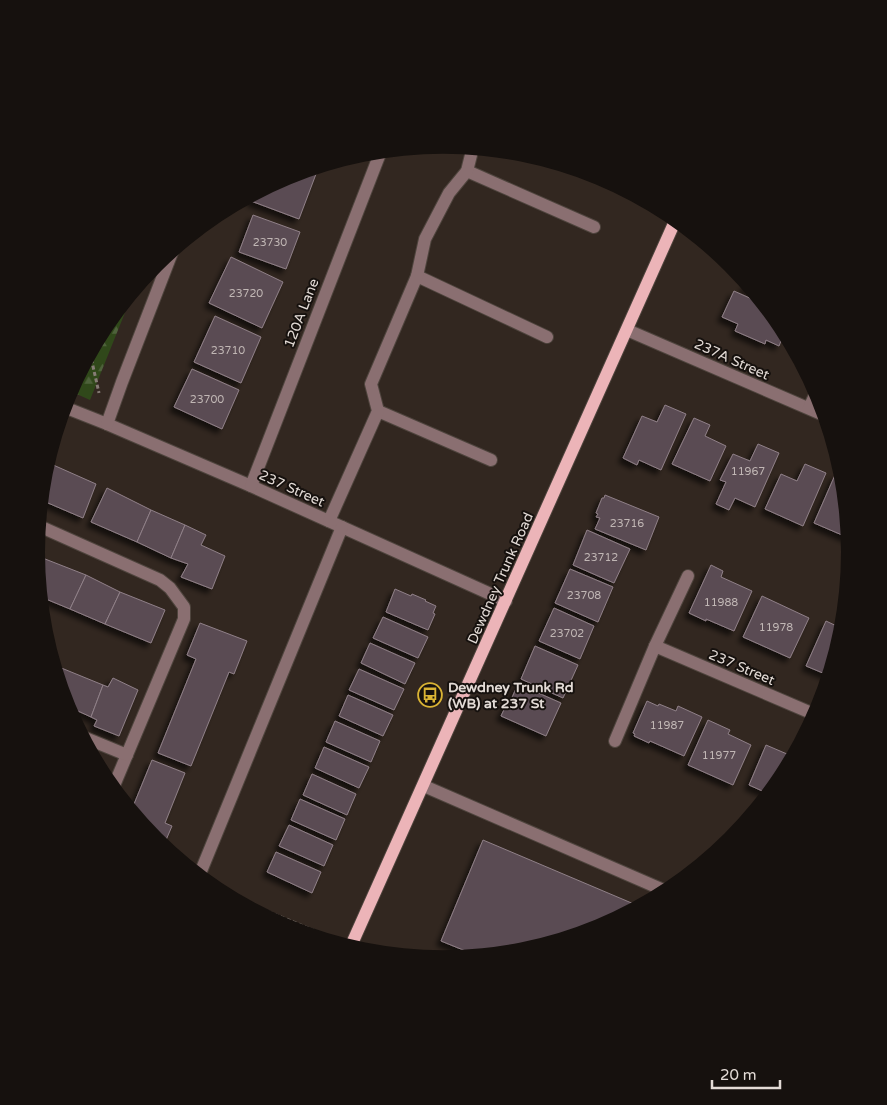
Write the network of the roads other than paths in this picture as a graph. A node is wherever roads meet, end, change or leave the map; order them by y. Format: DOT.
graph roads {
  1 [pos="471,155"];
  2 [pos="378,160"];
  3 [pos="467,172"];
  4 [pos="673,226"];
  5 [pos="594,227"];
  6 [pos="168,265"];
  7 [pos="417,276"];
  8 [pos="627,330"];
  9 [pos="546,337"];
  10 [pos="812,400"];
  11 [pos="808,408"];
  12 [pos="71,410"];
  13 [pos="378,411"];
  14 [pos="816,412"];
  15 [pos="107,424"];
  16 [pos="491,460"];
  17 [pos="250,486"];
  18 [pos="330,521"];
  19 [pos="342,527"];
  20 [pos="46,529"];
  21 [pos="688,576"];
  22 [pos="506,601"];
  23 [pos="655,646"];
  24 [pos="809,712"];
  25 [pos="92,741"];
  26 [pos="615,741"];
  27 [pos="127,755"];
  28 [pos="116,780"];
  29 [pos="424,786"];
  30 [pos="202,869"];
  31 [pos="659,888"];
  32 [pos="354,940"];
  1 -- 3 [label="street"];
  2 -- 17 [label="street, 120A Lane"];
  3 -- 5 [label="street"];
  3 -- 7 [label="street"];
  4 -- 8 [label="main road, Dewdney Trunk Road"];
  6 -- 15 [label="street"];
  7 -- 9 [label="street"];
  7 -- 13 [label="street"];
  8 -- 11 [label="street, 237A Street"];
  8 -- 22 [label="main road, Dewdney Trunk Road"];
  10 -- 11 [label="street"];
  11 -- 14 [label="street, 237A Street"];
  12 -- 15 [label="street, 237 Street"];
  13 -- 16 [label="street"];
  13 -- 18 [label="street"];
  15 -- 17 [label="street, 237 Street"];
  17 -- 18 [label="street, 237 Street"];
  18 -- 19 [label="street, 237 Street"];
  19 -- 22 [label="street, 237 Street"];
  19 -- 30 [label="street"];
  20 -- 27 [label="street"];
  21 -- 23 [label="street"];
  22 -- 29 [label="main road, Dewdney Trunk Road"];
  23 -- 24 [label="street, 237 Street"];
  23 -- 26 [label="street"];
  25 -- 27 [label="street"];
  27 -- 28 [label="street"];
  29 -- 31 [label="street"];
  29 -- 32 [label="main road, Dewdney Trunk Road"];
}
